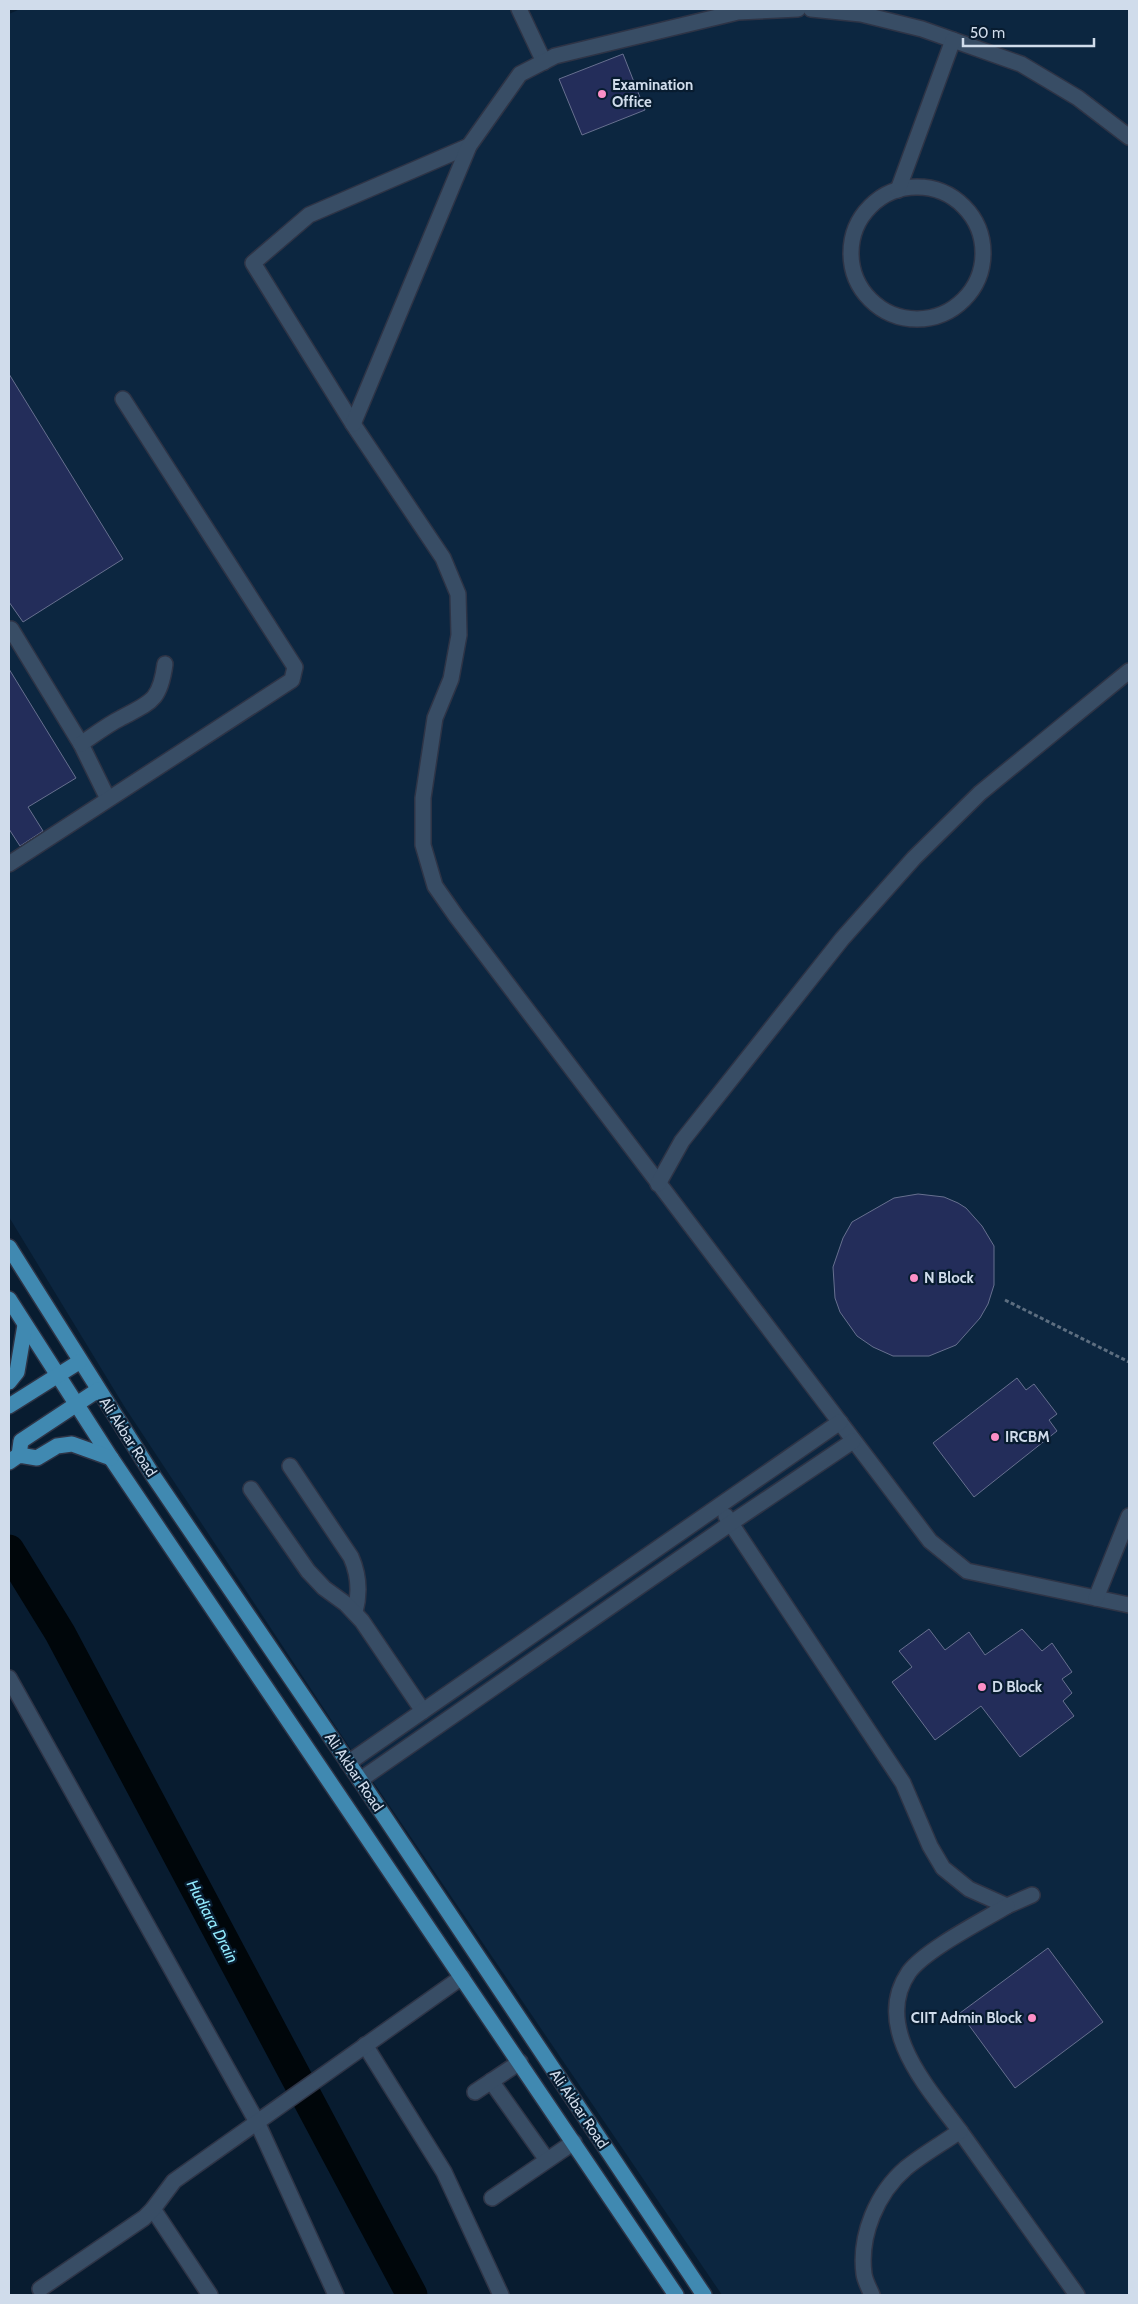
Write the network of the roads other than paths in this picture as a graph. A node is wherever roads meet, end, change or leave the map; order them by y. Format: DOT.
graph roads {
  1 [pos="519,9"];
  2 [pos="798,9"];
  3 [pos="811,9"];
  4 [pos="738,10"];
  5 [pos="953,40"];
  6 [pos="544,62"];
  7 [pos="1129,137"];
  8 [pos="469,146"];
  9 [pos="898,190"];
  10 [pos="123,399"];
  11 [pos="353,424"];
  12 [pos="11,629"];
  13 [pos="165,664"];
  14 [pos="1129,671"];
  15 [pos="81,744"];
  16 [pos="108,799"];
  17 [pos="9,864"];
  18 [pos="658,1184"];
  19 [pos="9,1247"];
  20 [pos="9,1298"];
  21 [pos="25,1325"];
  22 [pos="79,1362"];
  23 [pos="58,1376"];
  24 [pos="9,1382"];
  25 [pos="98,1390"];
  26 [pos="76,1404"];
  27 [pos="9,1406"];
  28 [pos="840,1422"];
  29 [pos="853,1440"];
  30 [pos="14,1458"];
  31 [pos="111,1458"];
  32 [pos="290,1466"];
  33 [pos="251,1489"];
  34 [pos="719,1507"];
  35 [pos="1129,1516"];
  36 [pos="731,1523"];
  37 [pos="1096,1598"];
  38 [pos="1129,1605"];
  39 [pos="355,1612"];
  40 [pos="9,1678"];
  41 [pos="423,1710"];
  42 [pos="348,1763"];
  43 [pos="360,1780"];
  44 [pos="1032,1895"];
  45 [pos="1007,1906"];
  46 [pos="462,1977"];
  47 [pos="365,2045"];
  48 [pos="520,2062"];
  49 [pos="491,2081"];
  50 [pos="476,2092"];
  51 [pos="257,2122"];
  52 [pos="960,2131"];
  53 [pos="574,2142"];
  54 [pos="547,2160"];
  55 [pos="492,2198"];
  56 [pos="153,2210"];
  57 [pos="40,2289"];
  58 [pos="210,2295"];
  59 [pos="336,2295"];
  60 [pos="501,2295"];
  61 [pos="676,2295"];
  62 [pos="704,2295"];
  63 [pos="872,2295"];
  64 [pos="1077,2295"];
  1 -- 6 [label="street"];
  2 -- 4 [label="street"];
  3 -- 5 [label="street"];
  4 -- 6 [label="street"];
  5 -- 7 [label="street"];
  5 -- 9 [label="street"];
  6 -- 8 [label="street"];
  8 -- 11 [label="street"];
  8 -- 11 [label="street"];
  9 -- 9 [label="street"];
  10 -- 16 [label="street"];
  11 -- 18 [label="street"];
  12 -- 15 [label="street"];
  13 -- 15 [label="street"];
  14 -- 18 [label="street"];
  15 -- 16 [label="street"];
  16 -- 17 [label="street"];
  18 -- 28 [label="street"];
  19 -- 22 [label="main road, Ali Akbar Road"];
  20 -- 21 [label="main road, Ali Akbar Road"];
  21 -- 23 [label="main road, Ali Akbar Road"];
  21 -- 24 [label="main road"];
  22 -- 23 [label="main road"];
  22 -- 25 [label="main road, Ali Akbar Road"];
  23 -- 26 [label="main road, Ali Akbar Road"];
  23 -- 27 [label="main road"];
  25 -- 26 [label="main road"];
  25 -- 42 [label="main road, Ali Akbar Road"];
  26 -- 30 [label="main road"];
  26 -- 31 [label="main road, Ali Akbar Road"];
  28 -- 29 [label="street"];
  28 -- 34 [label="street"];
  29 -- 36 [label="street"];
  29 -- 37 [label="street"];
  30 -- 31 [label="main road"];
  31 -- 46 [label="main road, Ali Akbar Road"];
  32 -- 39 [label="street"];
  33 -- 39 [label="street"];
  34 -- 36 [label="street"];
  34 -- 41 [label="street"];
  35 -- 37 [label="street"];
  36 -- 43 [label="street"];
  36 -- 45 [label="street"];
  37 -- 38 [label="street"];
  39 -- 41 [label="street"];
  40 -- 51 [label="street"];
  41 -- 42 [label="street"];
  42 -- 43 [label="main road, Ali Akbar Road"];
  43 -- 62 [label="main road, Ali Akbar Road"];
  44 -- 45 [label="street"];
  45 -- 52 [label="street"];
  46 -- 47 [label="street"];
  46 -- 48 [label="main road, Ali Akbar Road"];
  47 -- 51 [label="street"];
  47 -- 60 [label="street"];
  48 -- 49 [label="street"];
  48 -- 53 [label="main road, Ali Akbar Road"];
  49 -- 50 [label="street"];
  49 -- 54 [label="street"];
  51 -- 56 [label="street"];
  51 -- 59 [label="street"];
  52 -- 63 [label="street"];
  52 -- 64 [label="street"];
  53 -- 54 [label="street"];
  53 -- 61 [label="main road, Ali Akbar Road"];
  54 -- 55 [label="street"];
  56 -- 57 [label="street"];
  56 -- 58 [label="street"];
}
